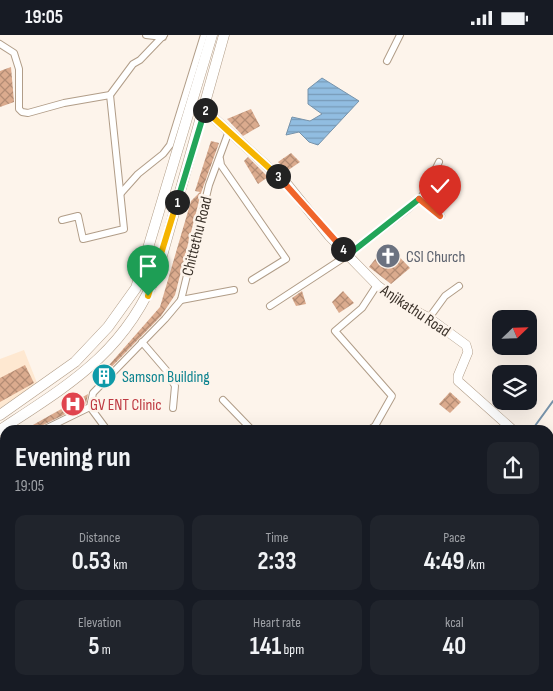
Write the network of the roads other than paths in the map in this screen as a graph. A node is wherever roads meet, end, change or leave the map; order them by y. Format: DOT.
graph roads {
  1 [pos="146,35"];
  2 [pos="204,35"];
  3 [pos="212,35"];
  4 [pos="224,35"];
  5 [pos="400,35"];
  6 [pos="163,36"];
  7 [pos="0,44"];
  8 [pos="387,61"];
  9 [pos="110,95"];
  10 [pos="204,109"];
  11 [pos="229,131"];
  12 [pos="219,158"];
  13 [pos="439,162"];
  14 [pos="120,193"];
  15 [pos="421,198"];
  16 [pos="440,216"];
  17 [pos="62,219"];
  18 [pos="348,255"];
  19 [pos="252,280"];
  20 [pos="378,285"];
  21 [pos="459,286"];
  22 [pos="234,290"];
  23 [pos="181,300"];
  24 [pos="270,306"];
  25 [pos="429,318"];
  26 [pos="142,342"];
  27 [pos="223,399"];
  28 [pos="90,407"];
  29 [pos="173,408"];
  30 [pos="0,415"];
  31 [pos="7,425"];
  32 [pos="53,425"];
  33 [pos="103,425"];
  34 [pos="247,425"];
  35 [pos="376,425"];
  36 [pos="507,425"];
  1 -- 6 [label="street"];
  2 -- 14 [label="street"];
  3 -- 30 [label="main road"];
  4 -- 10 [label="main road"];
  5 -- 8 [label="street"];
  6 -- 9 [label="street"];
  7 -- 9 [label="street"];
  9 -- 14 [label="street"];
  10 -- 11 [label="street, Anjikathu Road"];
  10 -- 31 [label="main road"];
  11 -- 12 [label="street, Chittethu Road"];
  11 -- 18 [label="street, Anjikathu Road"];
  12 -- 19 [label="street"];
  12 -- 23 [label="street, Chittethu Road"];
  13 -- 15 [label="street"];
  14 -- 17 [label="street"];
  15 -- 16 [label="street"];
  15 -- 18 [label="street"];
  18 -- 20 [label="street, Anjikathu Road"];
  18 -- 24 [label="street"];
  20 -- 25 [label="street, Anjikathu Road"];
  20 -- 35 [label="street"];
  21 -- 25 [label="street"];
  22 -- 23 [label="street"];
  23 -- 26 [label="street, Chittethu Road"];
  25 -- 36 [label="street, Anjikathu Road"];
  26 -- 28 [label="street, Chittethu Road"];
  26 -- 29 [label="street"];
  27 -- 34 [label="street"];
  28 -- 32 [label="street"];
  28 -- 33 [label="street"];
}
